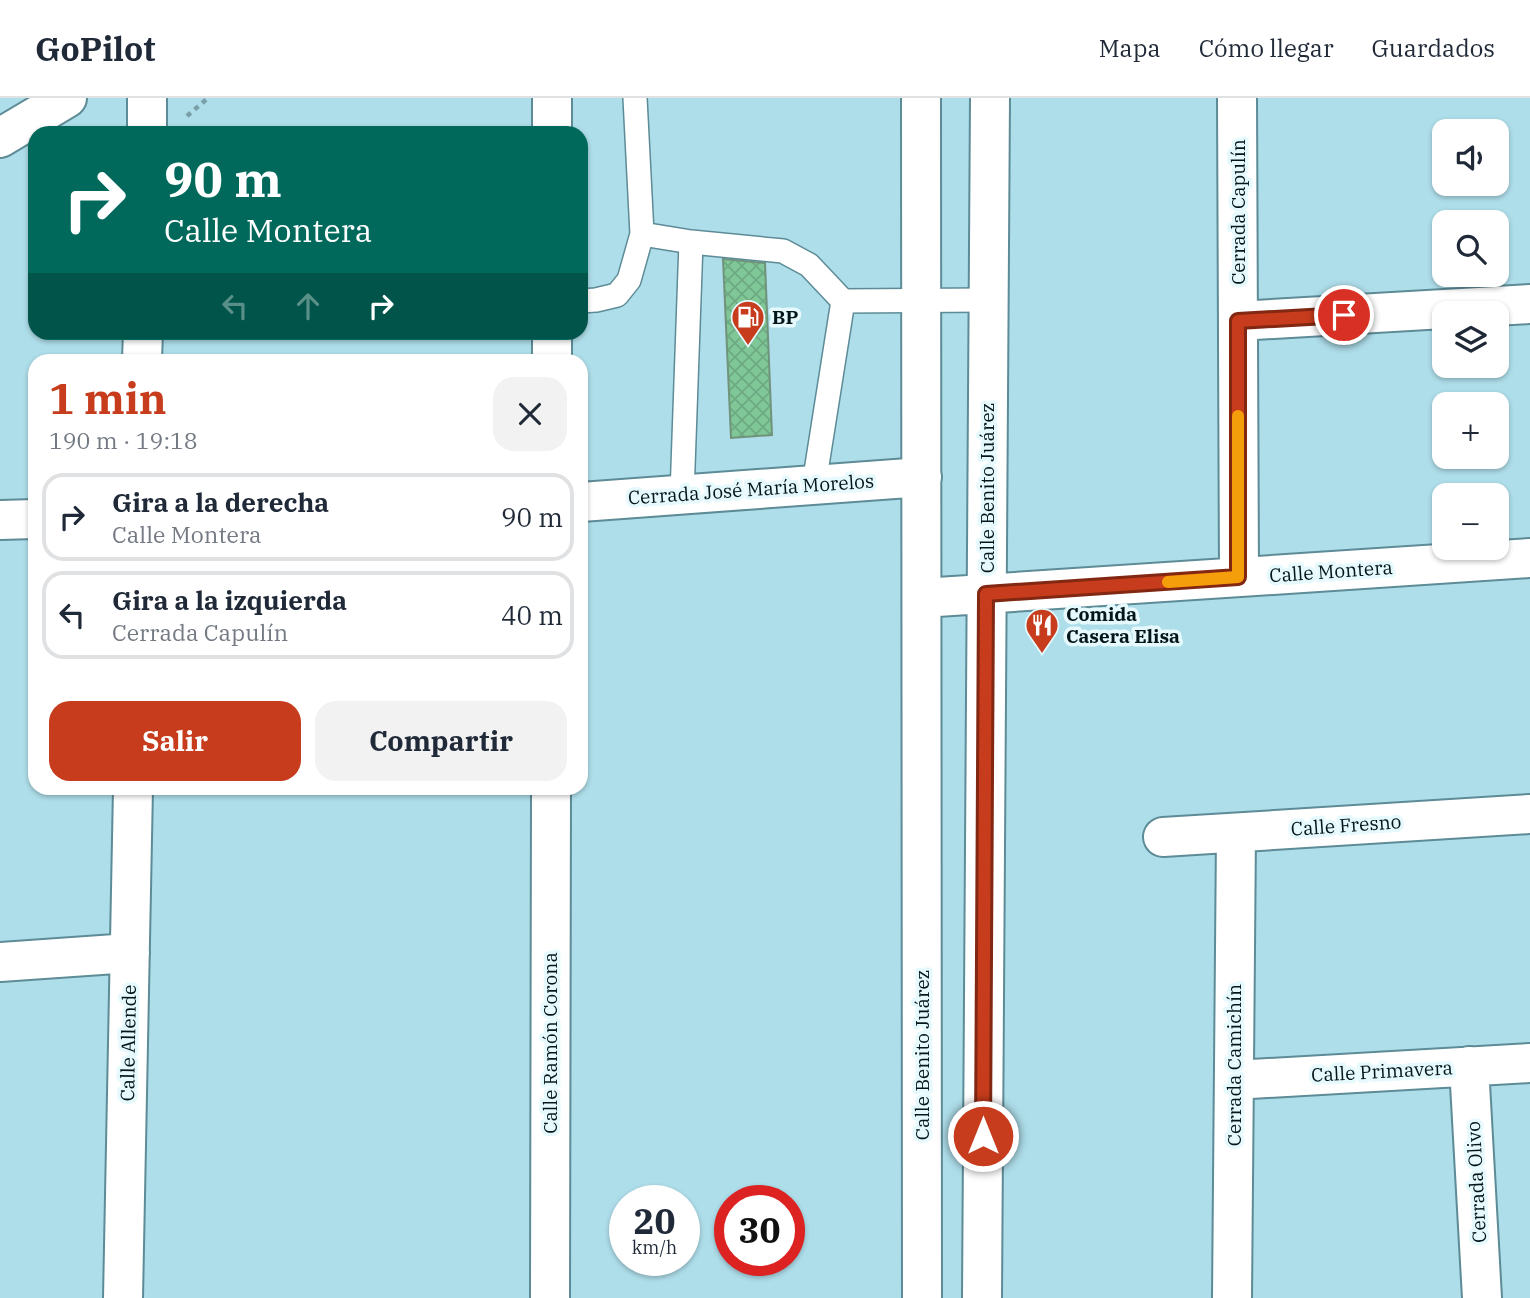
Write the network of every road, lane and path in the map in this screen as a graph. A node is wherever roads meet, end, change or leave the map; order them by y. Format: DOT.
graph roads {
  1 [pos="67,98"];
  2 [pos="147,98"];
  3 [pos="208,98"];
  4 [pos="552,98"];
  5 [pos="921,98"];
  6 [pos="990,98"];
  7 [pos="1237,98"];
  8 [pos="637,99"];
  9 [pos="182,120"];
  10 [pos="146,126"];
  11 [pos="552,126"];
  12 [pos="0,138"];
  13 [pos="642,233"];
  14 [pos="691,242"];
  15 [pos="922,300"];
  16 [pos="988,300"];
  17 [pos="588,301"];
  18 [pos="843,301"];
  19 [pos="1530,304"];
  20 [pos="1238,321"];
  21 [pos="922,477"];
  22 [pos="814,484"];
  23 [pos="682,495"];
  24 [pos="588,502"];
  25 [pos="28,519"];
  26 [pos="0,520"];
  27 [pos="1530,558"];
  28 [pos="1238,577"];
  29 [pos="986,594"];
  30 [pos="922,598"];
  31 [pos="133,795"];
  32 [pos="551,795"];
  33 [pos="1530,814"];
  34 [pos="1236,832"];
  35 [pos="1163,837"];
  36 [pos="130,953"];
  37 [pos="0,962"];
  38 [pos="1530,1063"];
  39 [pos="1469,1066"];
  40 [pos="1234,1080"];
  41 [pos="123,1298"];
  42 [pos="550,1298"];
  43 [pos="922,1298"];
  44 [pos="982,1298"];
  45 [pos="1232,1298"];
  46 [pos="1482,1298"];
  1 -- 12 [label="street"];
  2 -- 10 [label="street"];
  3 -- 9 [label="path"];
  4 -- 11 [label="street"];
  5 -- 15 [label="street, Calle Benito Juárez"];
  6 -- 16 [label="street, Calle Benito Juárez"];
  7 -- 20 [label="street, Cerrada Capulín"];
  8 -- 13 [label="lane"];
  13 -- 14 [label="lane"];
  13 -- 17 [label="lane"];
  14 -- 18 [label="lane"];
  14 -- 23 [label="lane"];
  15 -- 16 [label="lane"];
  15 -- 18 [label="lane"];
  15 -- 21 [label="street, Calle Benito Juárez"];
  16 -- 29 [label="street, Calle Benito Juárez"];
  18 -- 22 [label="lane"];
  19 -- 20 [label="street"];
  20 -- 28 [label="street, Cerrada Capulín"];
  21 -- 22 [label="street, Cerrada José María Morelos"];
  21 -- 30 [label="street, Calle Benito Juárez"];
  22 -- 23 [label="street, Cerrada José María Morelos"];
  23 -- 24 [label="street, Cerrada José María Morelos"];
  25 -- 26 [label="street"];
  27 -- 28 [label="street, Calle Montera"];
  28 -- 29 [label="street, Calle Montera"];
  29 -- 30 [label="street, Calle Montera"];
  29 -- 44 [label="street, Calle Benito Juárez"];
  30 -- 43 [label="street, Calle Benito Juárez"];
  31 -- 36 [label="street, Calle Allende"];
  32 -- 42 [label="street, Calle Ramón Corona"];
  33 -- 34 [label="street, Calle Fresno"];
  34 -- 35 [label="street, Calle Fresno"];
  34 -- 40 [label="street, Cerrada Camichín"];
  36 -- 37 [label="street"];
  36 -- 41 [label="street, Calle Allende"];
  38 -- 39 [label="street, Calle Primavera"];
  39 -- 40 [label="street, Calle Primavera"];
  39 -- 46 [label="street, Cerrada Olivo"];
  40 -- 45 [label="street, Cerrada Camichín"];
}
